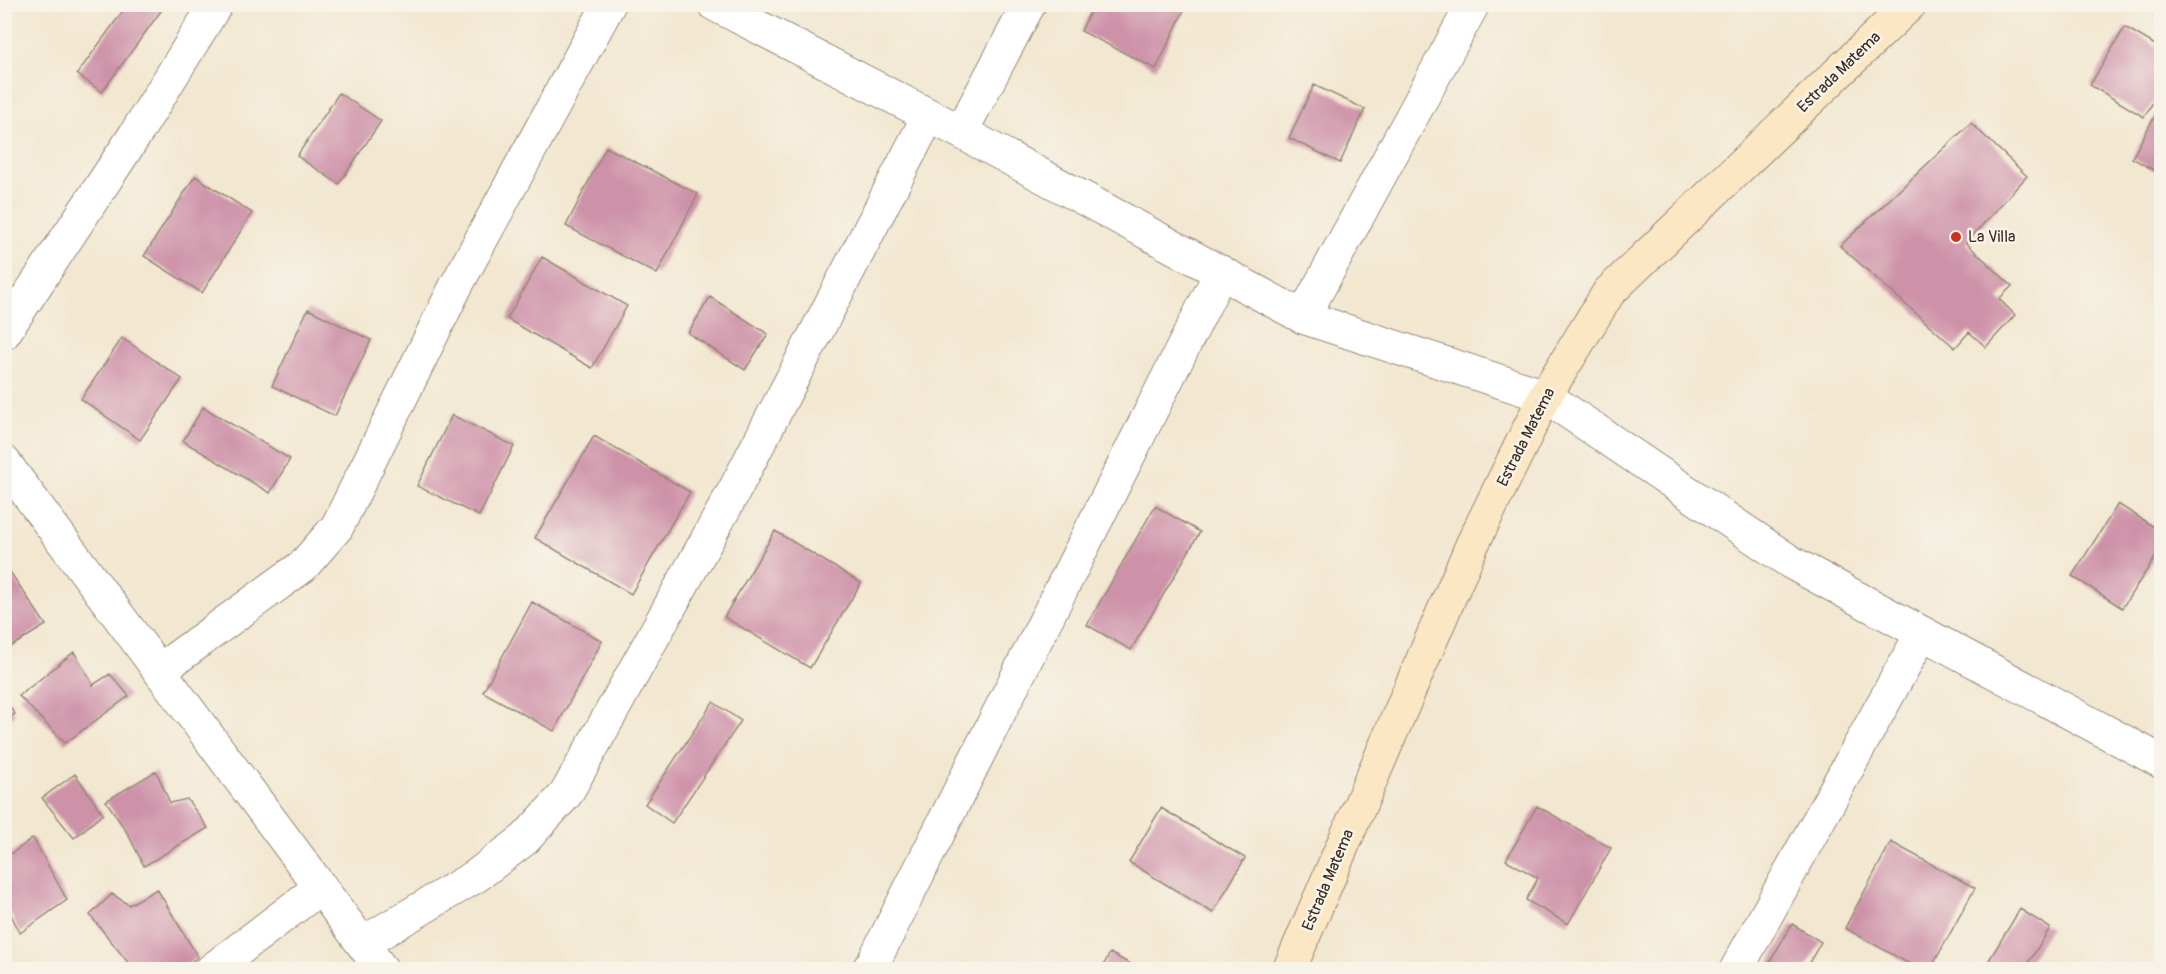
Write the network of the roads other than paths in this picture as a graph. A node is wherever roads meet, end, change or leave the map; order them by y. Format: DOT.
graph roads {
  1 [pos="216,4"];
  2 [pos="609,4"];
  3 [pos="714,4"];
  4 [pos="1029,4"];
  5 [pos="1473,4"];
  6 [pos="1910,4"];
  7 [pos="928,117"];
  8 [pos="961,132"];
  9 [pos="1221,272"];
  10 [pos="1303,317"];
  11 [pos="4,333"];
  12 [pos="1545,396"];
  13 [pos="4,462"];
  14 [pos="1922,633"];
  15 [pos="160,670"];
  16 [pos="2162,762"];
  17 [pos="321,886"];
  18 [pos="363,943"];
  19 [pos="212,969"];
  20 [pos="382,969"];
  21 [pos="868,969"];
  22 [pos="1289,969"];
  23 [pos="1736,969"];
  1 -- 11 [label="street"];
  2 -- 15 [label="street"];
  3 -- 7 [label="street"];
  4 -- 8 [label="street"];
  5 -- 10 [label="street"];
  6 -- 12 [label="street, Estrada Matema"];
  7 -- 8 [label="street"];
  7 -- 18 [label="street"];
  8 -- 9 [label="street"];
  9 -- 10 [label="street"];
  9 -- 21 [label="street"];
  10 -- 12 [label="street"];
  12 -- 14 [label="street"];
  12 -- 22 [label="street, Estrada Matema"];
  13 -- 15 [label="street"];
  14 -- 16 [label="street"];
  14 -- 23 [label="street"];
  15 -- 17 [label="street"];
  17 -- 18 [label="street"];
  17 -- 19 [label="street"];
  18 -- 20 [label="street"];
}
